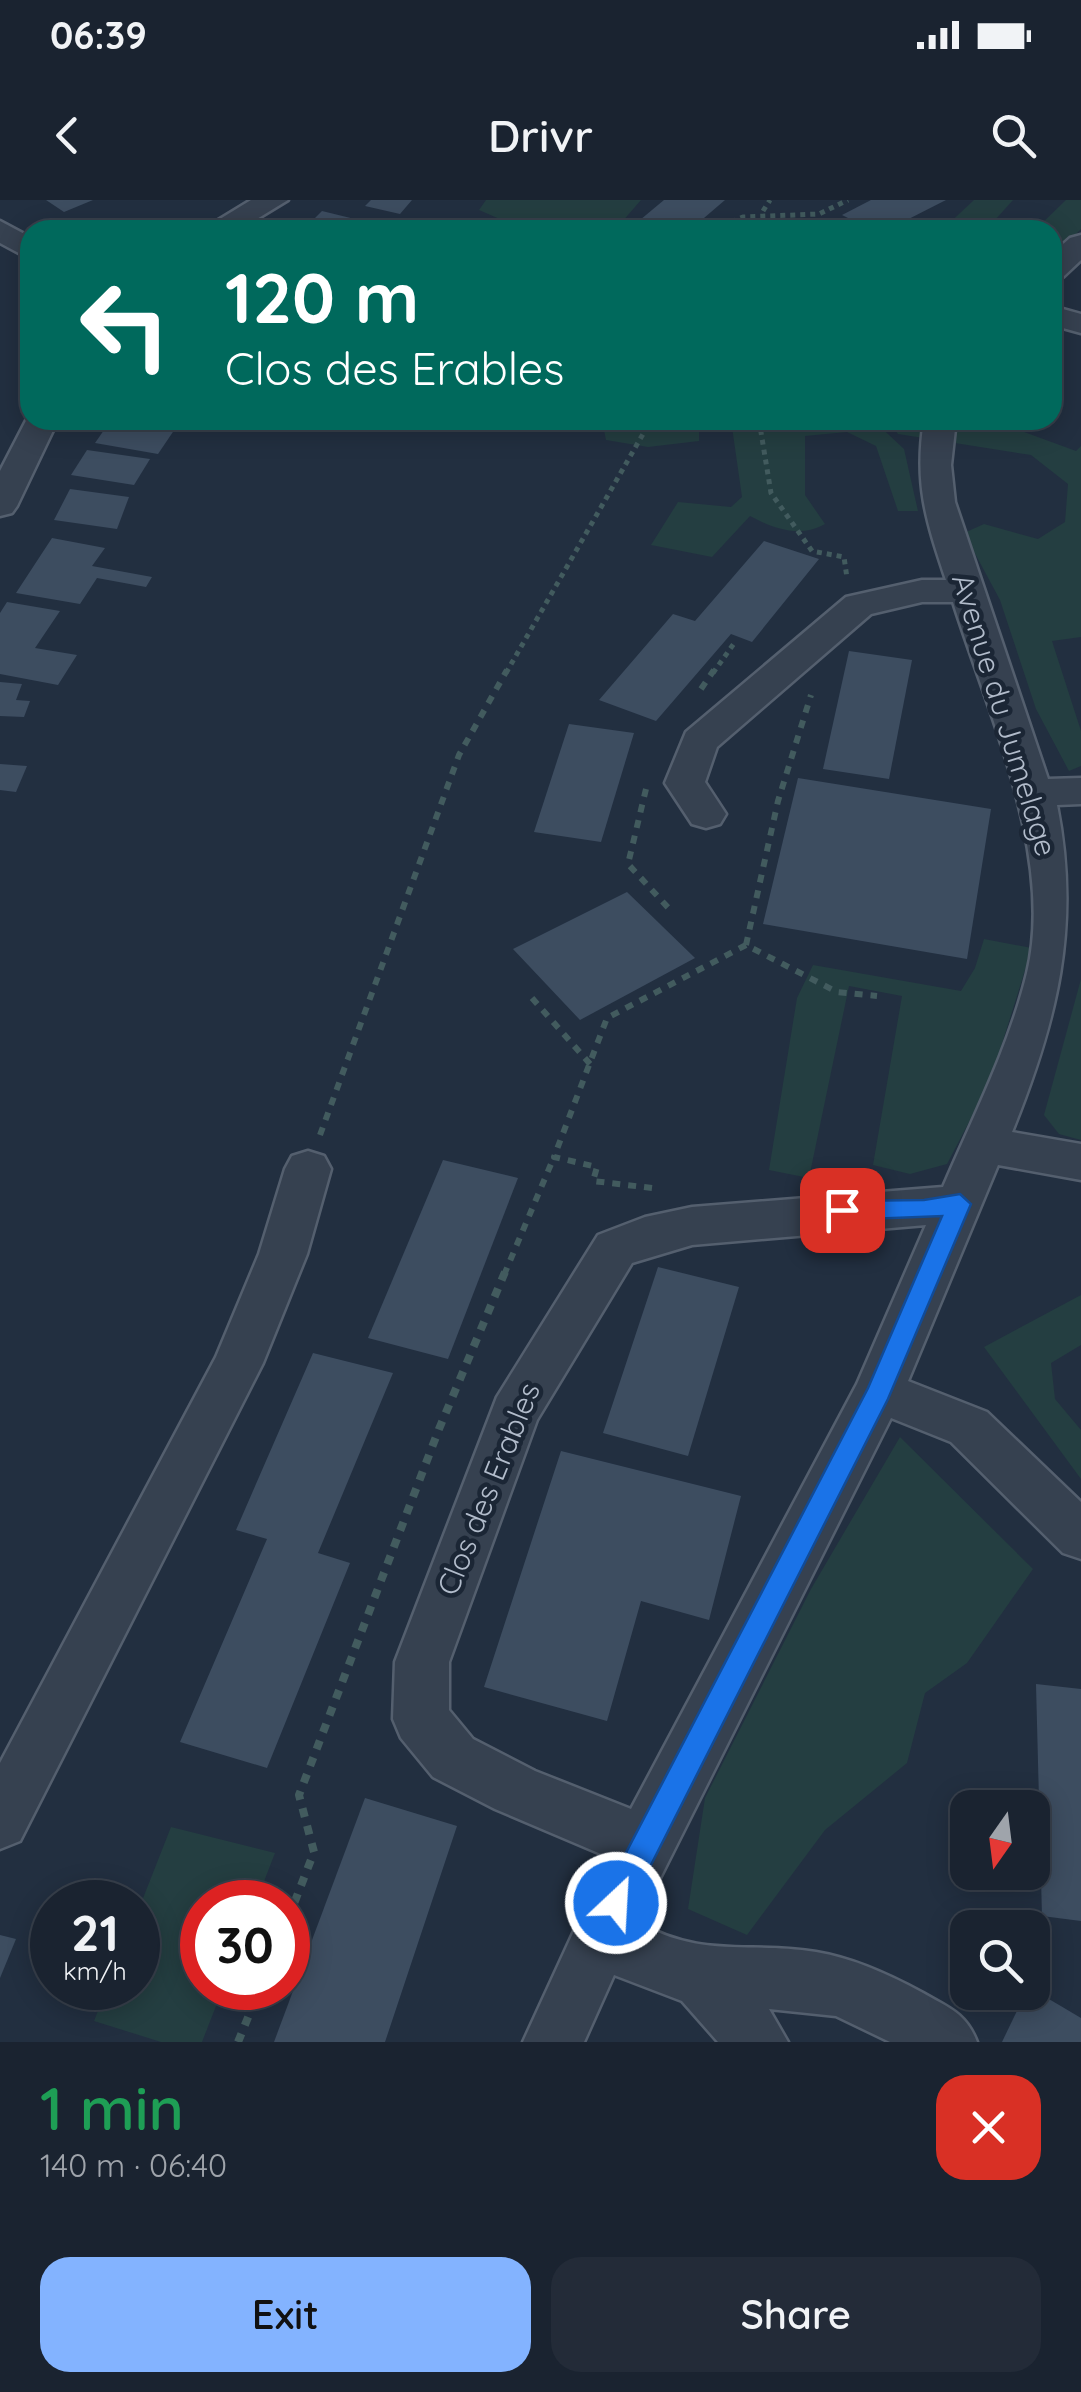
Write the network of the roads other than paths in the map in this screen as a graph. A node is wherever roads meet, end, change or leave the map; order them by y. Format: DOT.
graph roads {
  1 [pos="272,200"];
  2 [pos="235,220"];
  3 [pos="1081,244"];
  4 [pos="1062,262"];
  5 [pos="37,430"];
  6 [pos="939,430"];
  7 [pos="0,506"];
  8 [pos="965,591"];
  9 [pos="1081,791"];
  10 [pos="1034,793"];
  11 [pos="706,814"];
  12 [pos="985,1145"];
  13 [pos="1081,1162"];
  14 [pos="308,1169"];
  15 [pos="960,1204"];
  16 [pos="879,1392"];
  17 [pos="1081,1536"];
  18 [pos="0,1822"];
  19 [pos="644,1843"];
  20 [pos="601,1934"];
  21 [pos="700,1978"];
  22 [pos="554,2042"];
  23 [pos="758,2042"];
  24 [pos="948,2042"];
  1 -- 2 [label="street"];
  3 -- 4 [label="street"];
  5 -- 7 [label="street"];
  6 -- 8 [label="street, Avenue du Jumelage"];
  8 -- 10 [label="street, Avenue du Jumelage"];
  8 -- 11 [label="street"];
  9 -- 10 [label="street"];
  10 -- 12 [label="street, Avenue du Jumelage"];
  12 -- 13 [label="street"];
  12 -- 15 [label="street, Avenue du Jumelage"];
  14 -- 18 [label="street"];
  15 -- 16 [label="street, Avenue du Jumelage"];
  15 -- 19 [label="street, Clos des Erables"];
  16 -- 17 [label="street"];
  16 -- 19 [label="street, Avenue du Jumelage"];
  19 -- 20 [label="street, Avenue du Jumelage"];
  20 -- 21 [label="street"];
  20 -- 22 [label="street, Avenue du Jumelage"];
  21 -- 23 [label="street"];
  21 -- 24 [label="street"];
}
